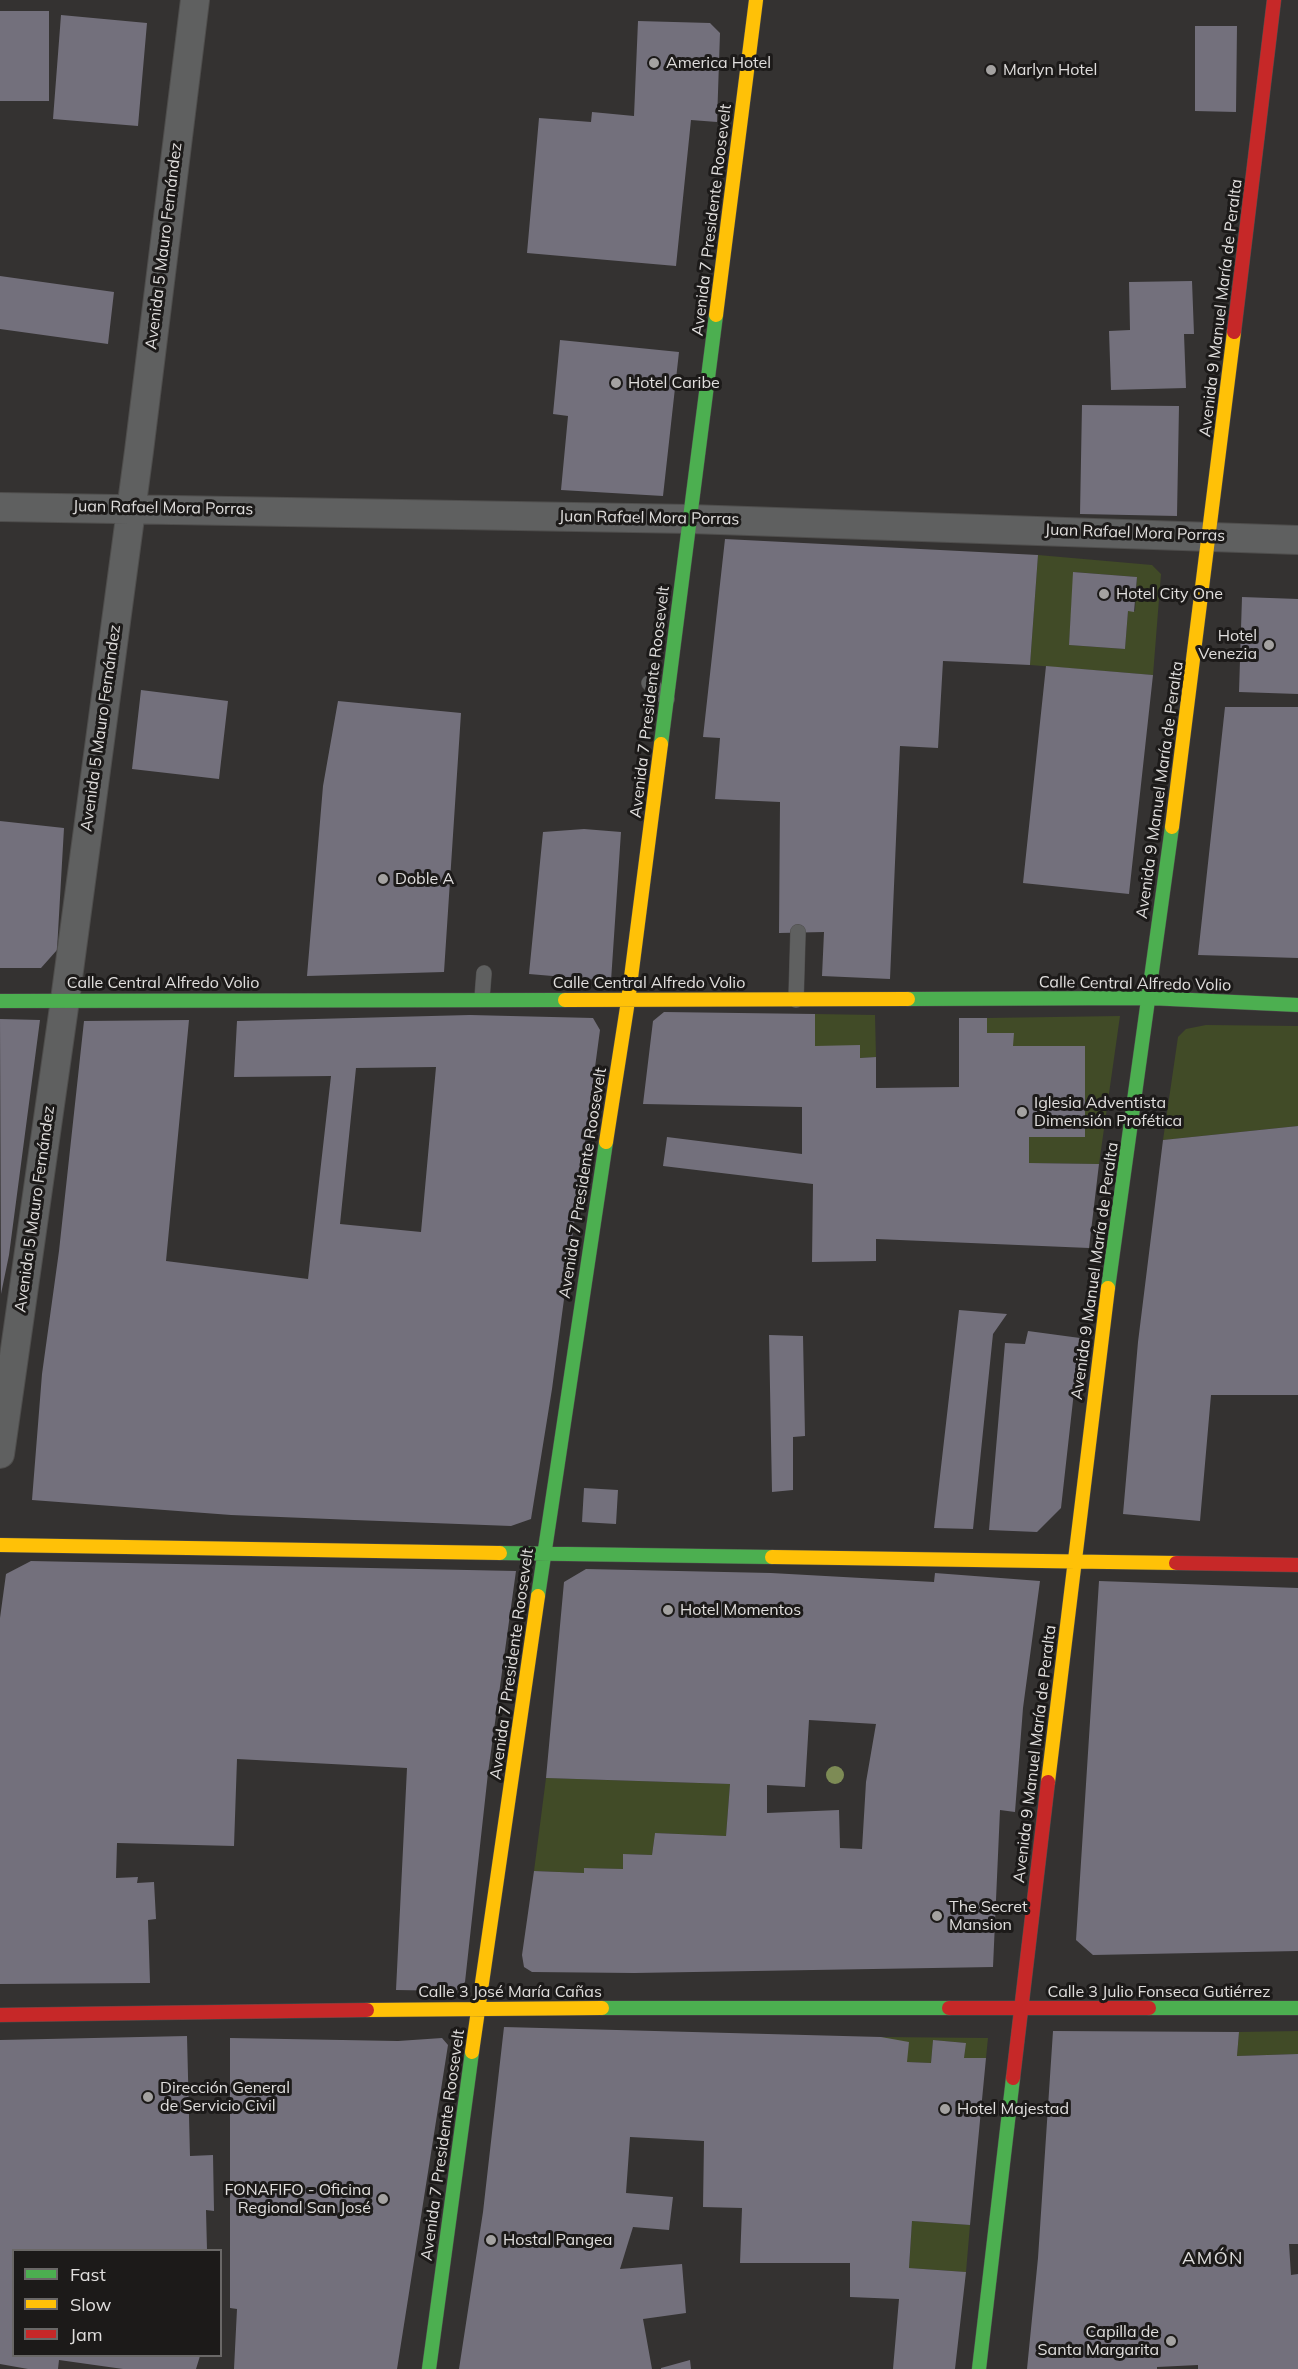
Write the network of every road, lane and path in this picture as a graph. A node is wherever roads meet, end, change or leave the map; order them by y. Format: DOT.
graph roads {
  1 [pos="195,0"];
  2 [pos="756,0"];
  3 [pos="1274,0"];
  4 [pos="0,507"];
  5 [pos="130,507"];
  6 [pos="690,519"];
  7 [pos="1210,536"];
  8 [pos="1298,540"];
  9 [pos="649,683"];
  10 [pos="667,699"];
  11 [pos="798,932"];
  12 [pos="484,973"];
  13 [pos="482,998"];
  14 [pos="1149,998"];
  15 [pos="65,1000"];
  16 [pos="796,1000"];
  17 [pos="0,1001"];
  18 [pos="628,1001"];
  19 [pos="1298,1005"];
  20 [pos="0,1454"];
  21 [pos="0,1545"];
  22 [pos="545,1554"];
  23 [pos="1073,1562"];
  24 [pos="1298,1565"];
  25 [pos="478,2008"];
  26 [pos="1298,2008"];
  27 [pos="1021,2009"];
  28 [pos="0,2015"];
  29 [pos="429,2369"];
  30 [pos="979,2369"];
  1 -- 5 [label="street, Avenida 5 Mauro Fernández"];
  2 -- 6 [label="street, Avenida 7 Presidente Roosevelt"];
  3 -- 7 [label="street, Avenida 9 Manuel María de Peralta"];
  4 -- 5 [label="street, Juan Rafael Mora Porras"];
  5 -- 6 [label="street, Juan Rafael Mora Porras"];
  5 -- 15 [label="street, Avenida 5 Mauro Fernández"];
  6 -- 7 [label="street, Juan Rafael Mora Porras"];
  6 -- 10 [label="street, Avenida 7 Presidente Roosevelt"];
  7 -- 8 [label="street, Juan Rafael Mora Porras"];
  7 -- 14 [label="street, Avenida 9 Manuel María de Peralta"];
  9 -- 10 [label="lane"];
  10 -- 18 [label="street, Avenida 7 Presidente Roosevelt"];
  11 -- 16 [label="lane"];
  12 -- 13 [label="lane"];
  13 -- 15 [label="street, Calle Central Alfredo Volio"];
  13 -- 18 [label="street, Calle Central Alfredo Volio"];
  14 -- 16 [label="street, Calle Central Alfredo Volio"];
  14 -- 19 [label="street, Calle Central Alfredo Volio"];
  14 -- 23 [label="street, Avenida 9 Manuel María de Peralta"];
  15 -- 17 [label="street, Calle Central Alfredo Volio"];
  15 -- 20 [label="street, Avenida 5 Mauro Fernández"];
  16 -- 18 [label="street, Calle Central Alfredo Volio"];
  18 -- 22 [label="street, Avenida 7 Presidente Roosevelt"];
  21 -- 22 [label="street"];
  22 -- 23 [label="street"];
  22 -- 25 [label="street, Avenida 7 Presidente Roosevelt"];
  23 -- 24 [label="street"];
  23 -- 27 [label="street, Avenida 9 Manuel María de Peralta"];
  25 -- 27 [label="street, Calle 3 José María Cañas"];
  25 -- 28 [label="street, Calle 3 José María Cañas"];
  25 -- 29 [label="street, Avenida 7 Presidente Roosevelt"];
  26 -- 27 [label="street, Calle 3 Julio Fonseca Gutiérrez"];
  27 -- 30 [label="street, Avenida 9 Manuel María de Peralta"];
}
